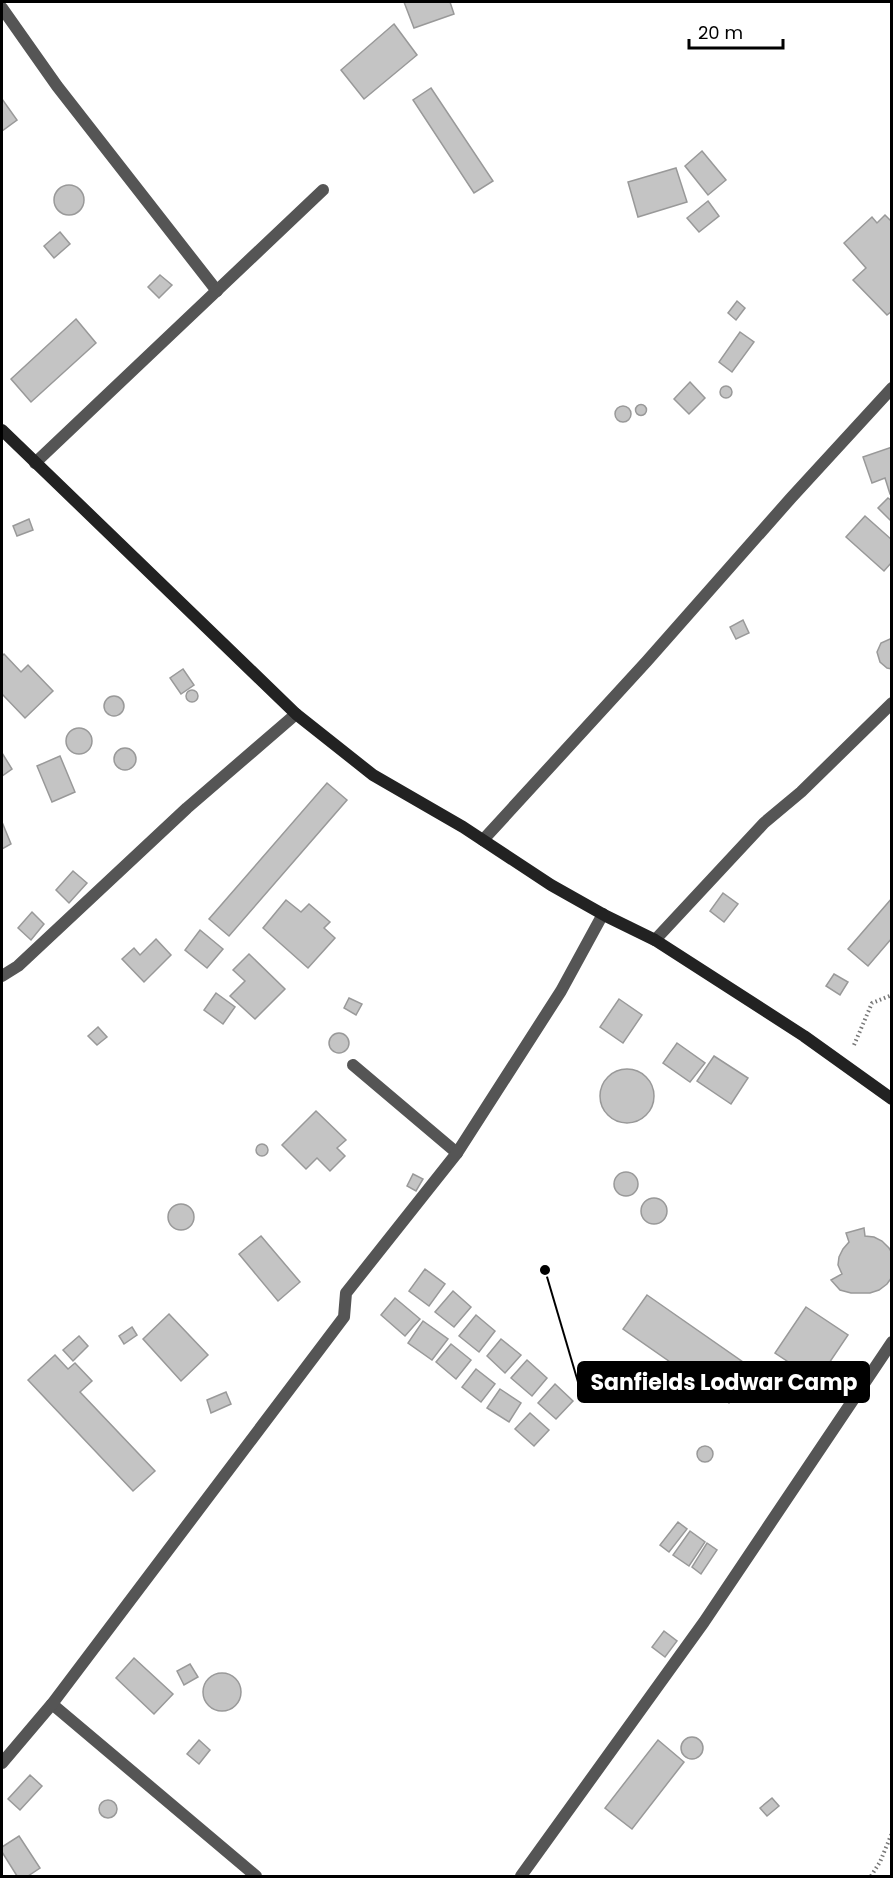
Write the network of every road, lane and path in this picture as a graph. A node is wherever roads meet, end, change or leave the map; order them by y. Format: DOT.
graph roads {
  1 [pos="2,8"];
  2 [pos="323,190"];
  3 [pos="217,291"];
  4 [pos="891,388"];
  5 [pos="2,430"];
  6 [pos="35,463"];
  7 [pos="891,703"];
  8 [pos="296,714"];
  9 [pos="483,840"];
  10 [pos="603,914"];
  11 [pos="655,940"];
  12 [pos="2,976"];
  13 [pos="891,995"];
  14 [pos="353,1065"];
  15 [pos="846,1065"];
  16 [pos="891,1099"];
  17 [pos="457,1153"];
  18 [pos="891,1342"];
  19 [pos="52,1704"];
  20 [pos="2,1763"];
  21 [pos="891,1833"];
  22 [pos="256,1876"];
  23 [pos="521,1876"];
  24 [pos="871,1876"];
  1 -- 3 [label="street"];
  2 -- 3 [label="street"];
  3 -- 6 [label="street"];
  4 -- 9 [label="street"];
  5 -- 6 [label="street"];
  6 -- 8 [label="street"];
  7 -- 11 [label="street"];
  8 -- 9 [label="street"];
  8 -- 12 [label="street"];
  9 -- 10 [label="street"];
  10 -- 11 [label="street"];
  10 -- 17 [label="street"];
  11 -- 15 [label="street"];
  13 -- 15 [label="path"];
  14 -- 17 [label="street"];
  15 -- 16 [label="street"];
  17 -- 19 [label="street"];
  18 -- 23 [label="street"];
  19 -- 20 [label="street"];
  19 -- 22 [label="street"];
  21 -- 24 [label="path"];
}
